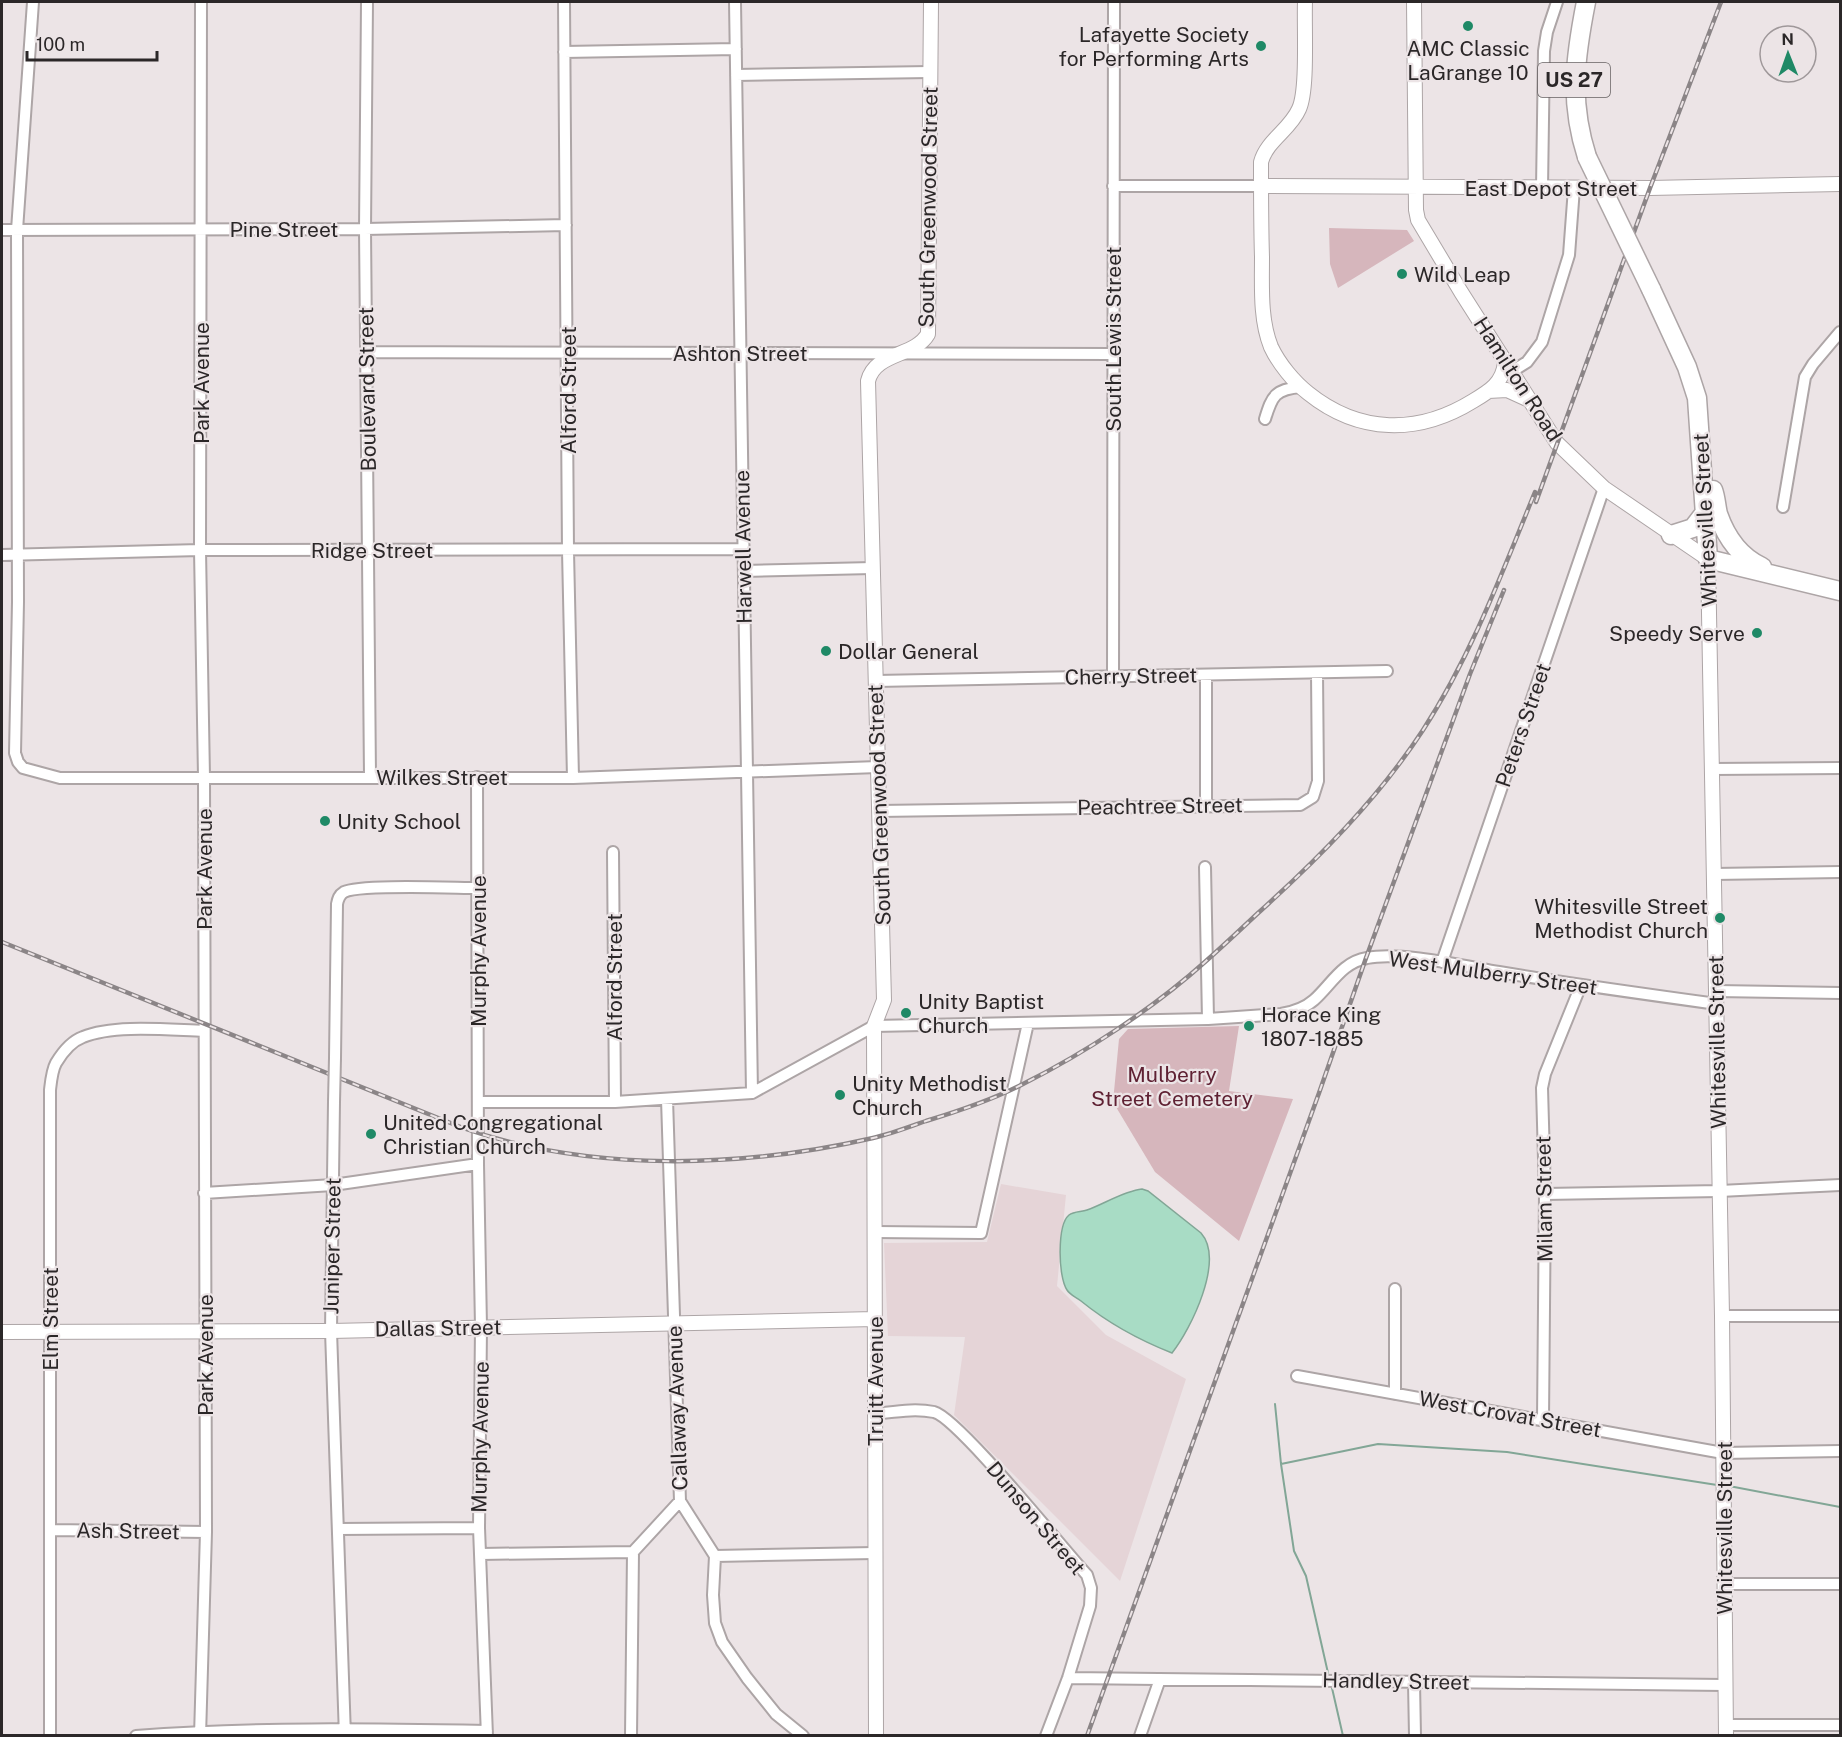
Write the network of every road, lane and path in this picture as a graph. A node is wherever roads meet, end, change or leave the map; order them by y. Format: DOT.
graph roads {
  1 [pos="33,2"];
  2 [pos="201,2"];
  3 [pos="367,2"];
  4 [pos="564,2"];
  5 [pos="735,2"];
  6 [pos="931,2"];
  7 [pos="1114,2"];
  8 [pos="1305,2"];
  9 [pos="1414,2"];
  10 [pos="1557,2"];
  11 [pos="1586,2"];
  12 [pos="736,49"];
  13 [pos="564,52"];
  14 [pos="930,72"];
  15 [pos="736,75"];
  16 [pos="1840,184"];
  17 [pos="1113,186"];
  18 [pos="1261,186"];
  19 [pos="1416,187"];
  20 [pos="1542,188"];
  21 [pos="1575,188"];
  22 [pos="566,225"];
  23 [pos="201,228"];
  24 [pos="366,229"];
  25 [pos="2,230"];
  26 [pos="17,230"];
  27 [pos="1840,332"];
  28 [pos="367,352"];
  29 [pos="568,352"];
  30 [pos="741,353"];
  31 [pos="899,353"];
  32 [pos="1113,354"];
  33 [pos="1508,367"];
  34 [pos="1301,387"];
  35 [pos="1488,391"];
  36 [pos="1531,403"];
  37 [pos="1265,419"];
  38 [pos="1703,464"];
  39 [pos="1604,488"];
  40 [pos="1783,507"];
  41 [pos="1706,511"];
  42 [pos="1671,535"];
  43 [pos="744,549"];
  44 [pos="200,550"];
  45 [pos="368,550"];
  46 [pos="568,551"];
  47 [pos="2,555"];
  48 [pos="18,555"];
  49 [pos="1708,559"];
  50 [pos="873,568"];
  51 [pos="744,571"];
  52 [pos="1780,576"];
  53 [pos="1840,591"];
  54 [pos="1387,671"];
  55 [pos="1317,673"];
  56 [pos="1206,675"];
  57 [pos="1113,677"];
  58 [pos="876,681"];
  59 [pos="878,767"];
  60 [pos="1840,768"];
  61 [pos="1712,769"];
  62 [pos="747,771"];
  63 [pos="370,776"];
  64 [pos="204,777"];
  65 [pos="477,777"];
  66 [pos="573,778"];
  67 [pos="1206,805"];
  68 [pos="879,811"];
  69 [pos="613,852"];
  70 [pos="1205,867"];
  71 [pos="1840,872"];
  72 [pos="1714,874"];
  73 [pos="478,888"];
  74 [pos="1442,962"];
  75 [pos="1581,985"];
  76 [pos="1840,993"];
  77 [pos="1717,998"];
  78 [pos="1208,1019"];
  79 [pos="1028,1023"];
  80 [pos="874,1026"];
  81 [pos="204,1031"];
  82 [pos="752,1093"];
  83 [pos="667,1099"];
  84 [pos="479,1102"];
  85 [pos="615,1102"];
  86 [pos="478,1164"];
  87 [pos="333,1185"];
  88 [pos="1840,1185"];
  89 [pos="1720,1191"];
  90 [pos="204,1193"];
  91 [pos="1545,1194"];
  92 [pos="875,1232"];
  93 [pos="1395,1289"];
  94 [pos="1722,1316"];
  95 [pos="1840,1316"];
  96 [pos="875,1319"];
  97 [pos="674,1323"];
  98 [pos="481,1327"];
  99 [pos="204,1331"];
  100 [pos="330,1331"];
  101 [pos="2,1332"];
  102 [pos="49,1332"];
  103 [pos="1297,1376"];
  104 [pos="1395,1394"];
  105 [pos="874,1414"];
  106 [pos="1543,1420"];
  107 [pos="1840,1451"];
  108 [pos="1723,1453"];
  109 [pos="680,1501"];
  110 [pos="479,1528"];
  111 [pos="338,1529"];
  112 [pos="51,1530"];
  113 [pos="206,1532"];
  114 [pos="633,1552"];
  115 [pos="875,1553"];
  116 [pos="481,1554"];
  117 [pos="715,1556"];
  118 [pos="1724,1584"];
  119 [pos="1840,1584"];
  120 [pos="1068,1677"];
  121 [pos="1160,1679"];
  122 [pos="1414,1682"];
  123 [pos="1725,1685"];
  124 [pos="1840,1725"];
  125 [pos="1726,1730"];
  126 [pos="345,1732"];
  127 [pos="200,1733"];
  128 [pos="487,1733"];
  129 [pos="50,1736"];
  130 [pos="136,1736"];
  131 [pos="631,1736"];
  132 [pos="803,1736"];
  133 [pos="876,1736"];
  134 [pos="1046,1736"];
  135 [pos="1140,1736"];
  136 [pos="1415,1736"];
  1 -- 26 [label="street"];
  2 -- 23 [label="street, Park Avenue"];
  3 -- 24 [label="street, Boulevard Street"];
  4 -- 13 [label="street, Alford Street"];
  5 -- 12 [label="street, Harwell Avenue"];
  6 -- 14 [label="street, South Greenwood Street"];
  7 -- 17 [label="street, South Lewis Street"];
  8 -- 18 [label="street"];
  9 -- 19 [label="street, Hamilton Road"];
  10 -- 20 [label="street"];
  11 -- 38 [label="highway, Whitesville Street / US 27, bridge"];
  12 -- 13 [label="street"];
  12 -- 15 [label="street, Harwell Avenue"];
  13 -- 22 [label="street, Alford Street"];
  14 -- 15 [label="street"];
  14 -- 31 [label="street, South Greenwood Street"];
  15 -- 30 [label="street, Harwell Avenue"];
  16 -- 21 [label="street, East Depot Street"];
  17 -- 18 [label="street"];
  17 -- 32 [label="street, South Lewis Street"];
  18 -- 19 [label="street, East Depot Street"];
  18 -- 34 [label="street"];
  19 -- 20 [label="street, East Depot Street"];
  19 -- 33 [label="street, Hamilton Road"];
  20 -- 21 [label="street, East Depot Street"];
  21 -- 33 [label="street"];
  22 -- 24 [label="street, Pine Street"];
  22 -- 29 [label="street, Alford Street"];
  23 -- 24 [label="street, Pine Street"];
  23 -- 26 [label="street, Pine Street"];
  23 -- 44 [label="street, Park Avenue"];
  24 -- 28 [label="street, Boulevard Street"];
  25 -- 26 [label="street, Pine Street"];
  26 -- 48 [label="street"];
  27 -- 40 [label="street"];
  28 -- 29 [label="street, Ashton Street"];
  28 -- 45 [label="street, Boulevard Street"];
  29 -- 30 [label="street, Ashton Street"];
  29 -- 46 [label="street, Alford Street"];
  30 -- 31 [label="street, Ashton Street"];
  30 -- 43 [label="street, Harwell Avenue"];
  31 -- 32 [label="street, Ashton Street"];
  31 -- 50 [label="street, South Greenwood Street"];
  32 -- 57 [label="street, South Lewis Street"];
  33 -- 35 [label="street"];
  33 -- 36 [label="street, Hamilton Road"];
  34 -- 35 [label="street"];
  34 -- 37 [label="street"];
  35 -- 36 [label="street"];
  36 -- 39 [label="street, Hamilton Road"];
  38 -- 41 [label="highway, Whitesville Street / US 27"];
  38 -- 52 [label="highway"];
  39 -- 42 [label="street, Hamilton Road"];
  39 -- 74 [label="street, Peters Street"];
  41 -- 42 [label="highway"];
  41 -- 49 [label="highway, Whitesville Street / US 27"];
  42 -- 49 [label="street, Hamilton Road"];
  43 -- 46 [label="street, Ridge Street"];
  43 -- 51 [label="street, Harwell Avenue"];
  44 -- 45 [label="street, Ridge Street"];
  44 -- 48 [label="street, Ridge Street"];
  44 -- 64 [label="street, Park Avenue"];
  45 -- 46 [label="street, Ridge Street"];
  45 -- 63 [label="street, Boulevard Street"];
  46 -- 66 [label="street, Alford Street"];
  47 -- 48 [label="street, Ridge Street"];
  48 -- 64 [label="street, Wilkes Street"];
  49 -- 52 [label="highway, Hamilton Road"];
  49 -- 61 [label="street, Whitesville Street"];
  50 -- 51 [label="street"];
  50 -- 58 [label="street, South Greenwood Street"];
  51 -- 62 [label="street, Harwell Avenue"];
  52 -- 53 [label="highway, Hamilton Road"];
  54 -- 55 [label="street, Cherry Street"];
  55 -- 56 [label="street, Cherry Street"];
  55 -- 67 [label="street, Peachtree Street"];
  56 -- 57 [label="street, Cherry Street"];
  56 -- 67 [label="street"];
  57 -- 58 [label="street, Cherry Street"];
  58 -- 59 [label="street, South Greenwood Street"];
  59 -- 62 [label="street, Wilkes Street"];
  59 -- 68 [label="street, South Greenwood Street"];
  60 -- 61 [label="street"];
  61 -- 72 [label="street, Whitesville Street"];
  62 -- 66 [label="street, Wilkes Street"];
  62 -- 82 [label="street, Harwell Avenue"];
  63 -- 64 [label="street, Wilkes Street"];
  63 -- 65 [label="street, Wilkes Street"];
  64 -- 81 [label="street, Park Avenue"];
  65 -- 66 [label="street, Wilkes Street"];
  65 -- 73 [label="street, Murphy Avenue"];
  67 -- 68 [label="street, Peachtree Street"];
  68 -- 80 [label="street, South Greenwood Street"];
  69 -- 85 [label="street, Alford Street"];
  70 -- 78 [label="street"];
  71 -- 72 [label="street"];
  72 -- 77 [label="street, Whitesville Street"];
  73 -- 84 [label="street, Murphy Avenue"];
  73 -- 87 [label="street, Juniper Street, bridge"];
  74 -- 75 [label="street, West Mulberry Street"];
  74 -- 78 [label="street, West Mulberry Street"];
  75 -- 77 [label="street, West Mulberry Street"];
  75 -- 91 [label="street, Milam Street"];
  76 -- 77 [label="street, West Mulberry Street"];
  77 -- 89 [label="street, Whitesville Street"];
  78 -- 79 [label="street, West Mulberry Street"];
  79 -- 80 [label="street, West Mulberry Street"];
  79 -- 92 [label="street"];
  80 -- 82 [label="street, West Mulberry Street"];
  80 -- 92 [label="street, Truitt Avenue"];
  81 -- 90 [label="street, Park Avenue"];
  81 -- 102 [label="street, Elm Street"];
  82 -- 83 [label="street, West Mulberry Street"];
  83 -- 85 [label="street, West Mulberry Street"];
  83 -- 97 [label="street, Callaway Avenue"];
  84 -- 85 [label="street, West Mulberry Street"];
  84 -- 86 [label="street, Murphy Avenue"];
  86 -- 87 [label="street"];
  86 -- 98 [label="street, Murphy Avenue"];
  87 -- 90 [label="street"];
  87 -- 100 [label="street, Juniper Street"];
  88 -- 89 [label="street"];
  89 -- 91 [label="street"];
  89 -- 94 [label="street, Whitesville Street"];
  90 -- 99 [label="street, Park Avenue"];
  91 -- 106 [label="street, Milam Street"];
  92 -- 96 [label="street, Truitt Avenue"];
  93 -- 104 [label="street"];
  94 -- 95 [label="street"];
  94 -- 108 [label="street, Whitesville Street"];
  96 -- 97 [label="street, Dallas Street"];
  96 -- 105 [label="street, Truitt Avenue"];
  97 -- 98 [label="street, Dallas Street"];
  97 -- 109 [label="street, Callaway Avenue"];
  98 -- 100 [label="street, Dallas Street"];
  98 -- 110 [label="street, Murphy Avenue"];
  99 -- 100 [label="street, Dallas Street"];
  99 -- 102 [label="street, Dallas Street"];
  99 -- 113 [label="street, Park Avenue"];
  100 -- 111 [label="street, Juniper Street"];
  101 -- 102 [label="street, Dallas Street"];
  102 -- 112 [label="street, Elm Street"];
  103 -- 104 [label="street, West Crovat Street"];
  104 -- 106 [label="street, West Crovat Street"];
  105 -- 115 [label="street, Truitt Avenue"];
  105 -- 120 [label="street, Dunson Street"];
  106 -- 108 [label="street, West Crovat Street"];
  107 -- 108 [label="street, West Crovat Street"];
  108 -- 118 [label="street, Whitesville Street"];
  109 -- 114 [label="street, Callaway Avenue"];
  109 -- 117 [label="street"];
  110 -- 111 [label="street"];
  110 -- 116 [label="street, Murphy Avenue"];
  111 -- 126 [label="street, Juniper Street"];
  112 -- 113 [label="street, Ash Street"];
  112 -- 129 [label="street, Elm Street"];
  113 -- 127 [label="street, Park Avenue"];
  114 -- 116 [label="street"];
  114 -- 131 [label="street"];
  115 -- 117 [label="street"];
  115 -- 133 [label="street, Truitt Avenue"];
  116 -- 128 [label="street, Murphy Avenue"];
  117 -- 132 [label="street"];
  118 -- 119 [label="street"];
  118 -- 123 [label="street, Whitesville Street"];
  120 -- 121 [label="street, Handley Street"];
  120 -- 134 [label="street, Dunson Street"];
  121 -- 122 [label="street, Handley Street"];
  121 -- 135 [label="street"];
  122 -- 123 [label="street, Handley Street"];
  122 -- 136 [label="street"];
  123 -- 125 [label="street, Whitesville Street"];
  124 -- 125 [label="street"];
  126 -- 127 [label="street"];
  126 -- 128 [label="street"];
  127 -- 130 [label="street"];
}
